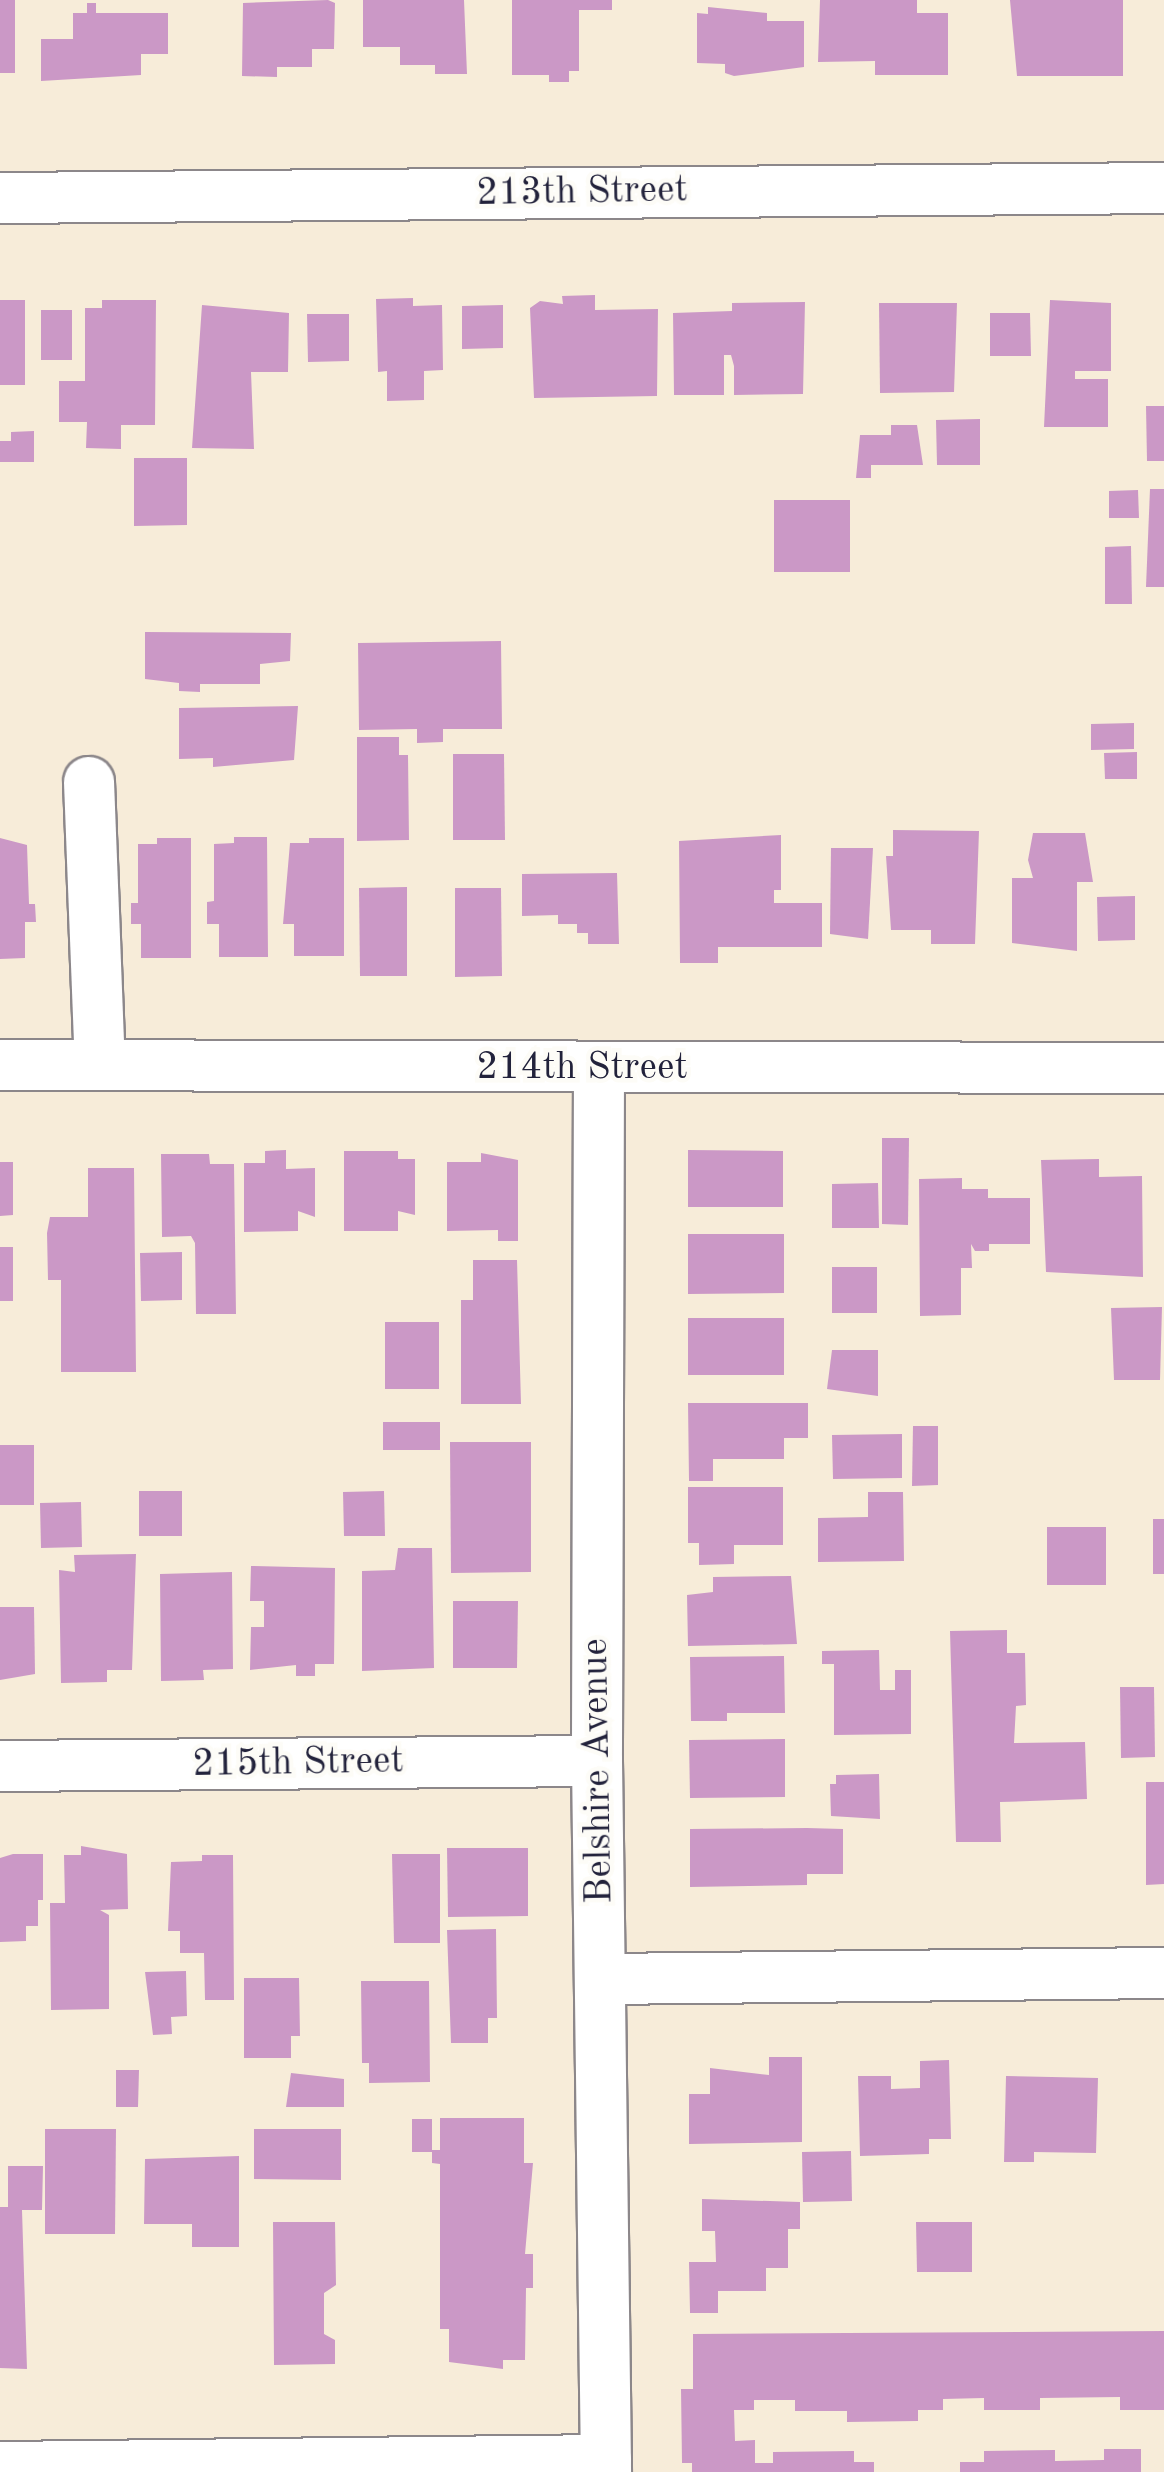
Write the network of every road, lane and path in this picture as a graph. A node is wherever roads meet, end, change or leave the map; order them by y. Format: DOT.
graph roads {
  1 [pos="1164,188"];
  2 [pos="0,198"];
  3 [pos="90,782"];
  4 [pos="0,1065"];
  5 [pos="100,1065"];
  6 [pos="1164,1068"];
  7 [pos="599,1070"];
  8 [pos="597,1761"];
  9 [pos="0,1766"];
  10 [pos="1164,1973"];
  11 [pos="602,1979"];
  12 [pos="606,2466"];
  13 [pos="0,2467"];
  1 -- 2 [label="street, 213th Street"];
  3 -- 5 [label="street"];
  4 -- 5 [label="street, 214th Street"];
  5 -- 7 [label="street, 214th Street"];
  6 -- 7 [label="street, 214th Street"];
  7 -- 8 [label="street, Belshire Avenue"];
  8 -- 9 [label="street, 215th Street"];
  8 -- 11 [label="street, Belshire Avenue"];
  10 -- 11 [label="street"];
  11 -- 12 [label="street, Belshire Avenue"];
  12 -- 13 [label="street"];
}
